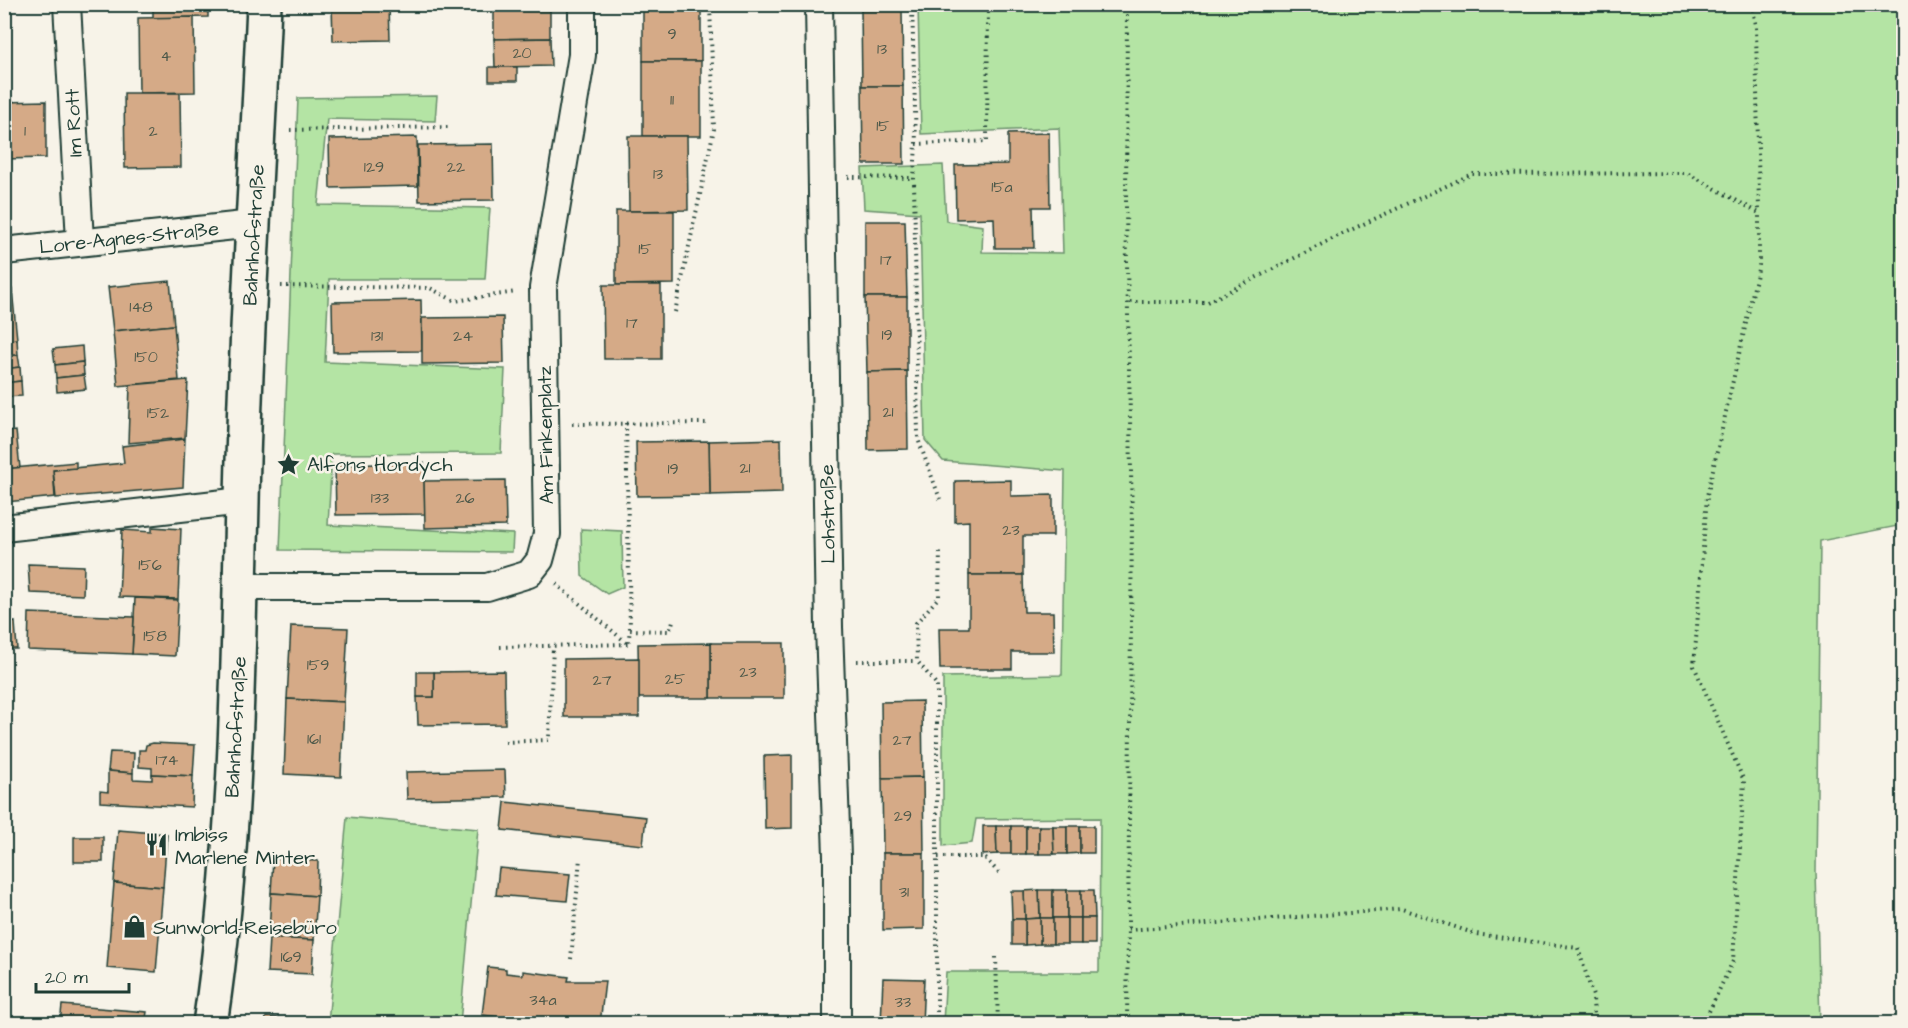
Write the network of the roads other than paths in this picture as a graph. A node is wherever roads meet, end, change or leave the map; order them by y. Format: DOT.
graph roads {
  1 [pos="67,4"];
  2 [pos="264,4"];
  3 [pos="582,4"];
  4 [pos="819,4"];
  5 [pos="253,224"];
  6 [pos="80,241"];
  7 [pos="4,250"];
  8 [pos="242,501"];
  9 [pos="4,528"];
  10 [pos="241,587"];
  11 [pos="210,1023"];
  12 [pos="837,1023"];
  1 -- 6 [label="street, Im Rott"];
  2 -- 5 [label="street, Bahnhofstraße"];
  3 -- 10 [label="street, Am Finkenplatz"];
  4 -- 12 [label="street, Lohstraße"];
  5 -- 6 [label="street, Lore-Agnes-Straße"];
  5 -- 8 [label="street, Bahnhofstraße"];
  6 -- 7 [label="street, Lore-Agnes-Straße"];
  8 -- 9 [label="street"];
  8 -- 10 [label="street, Bahnhofstraße"];
  10 -- 11 [label="street, Bahnhofstraße"];
}
